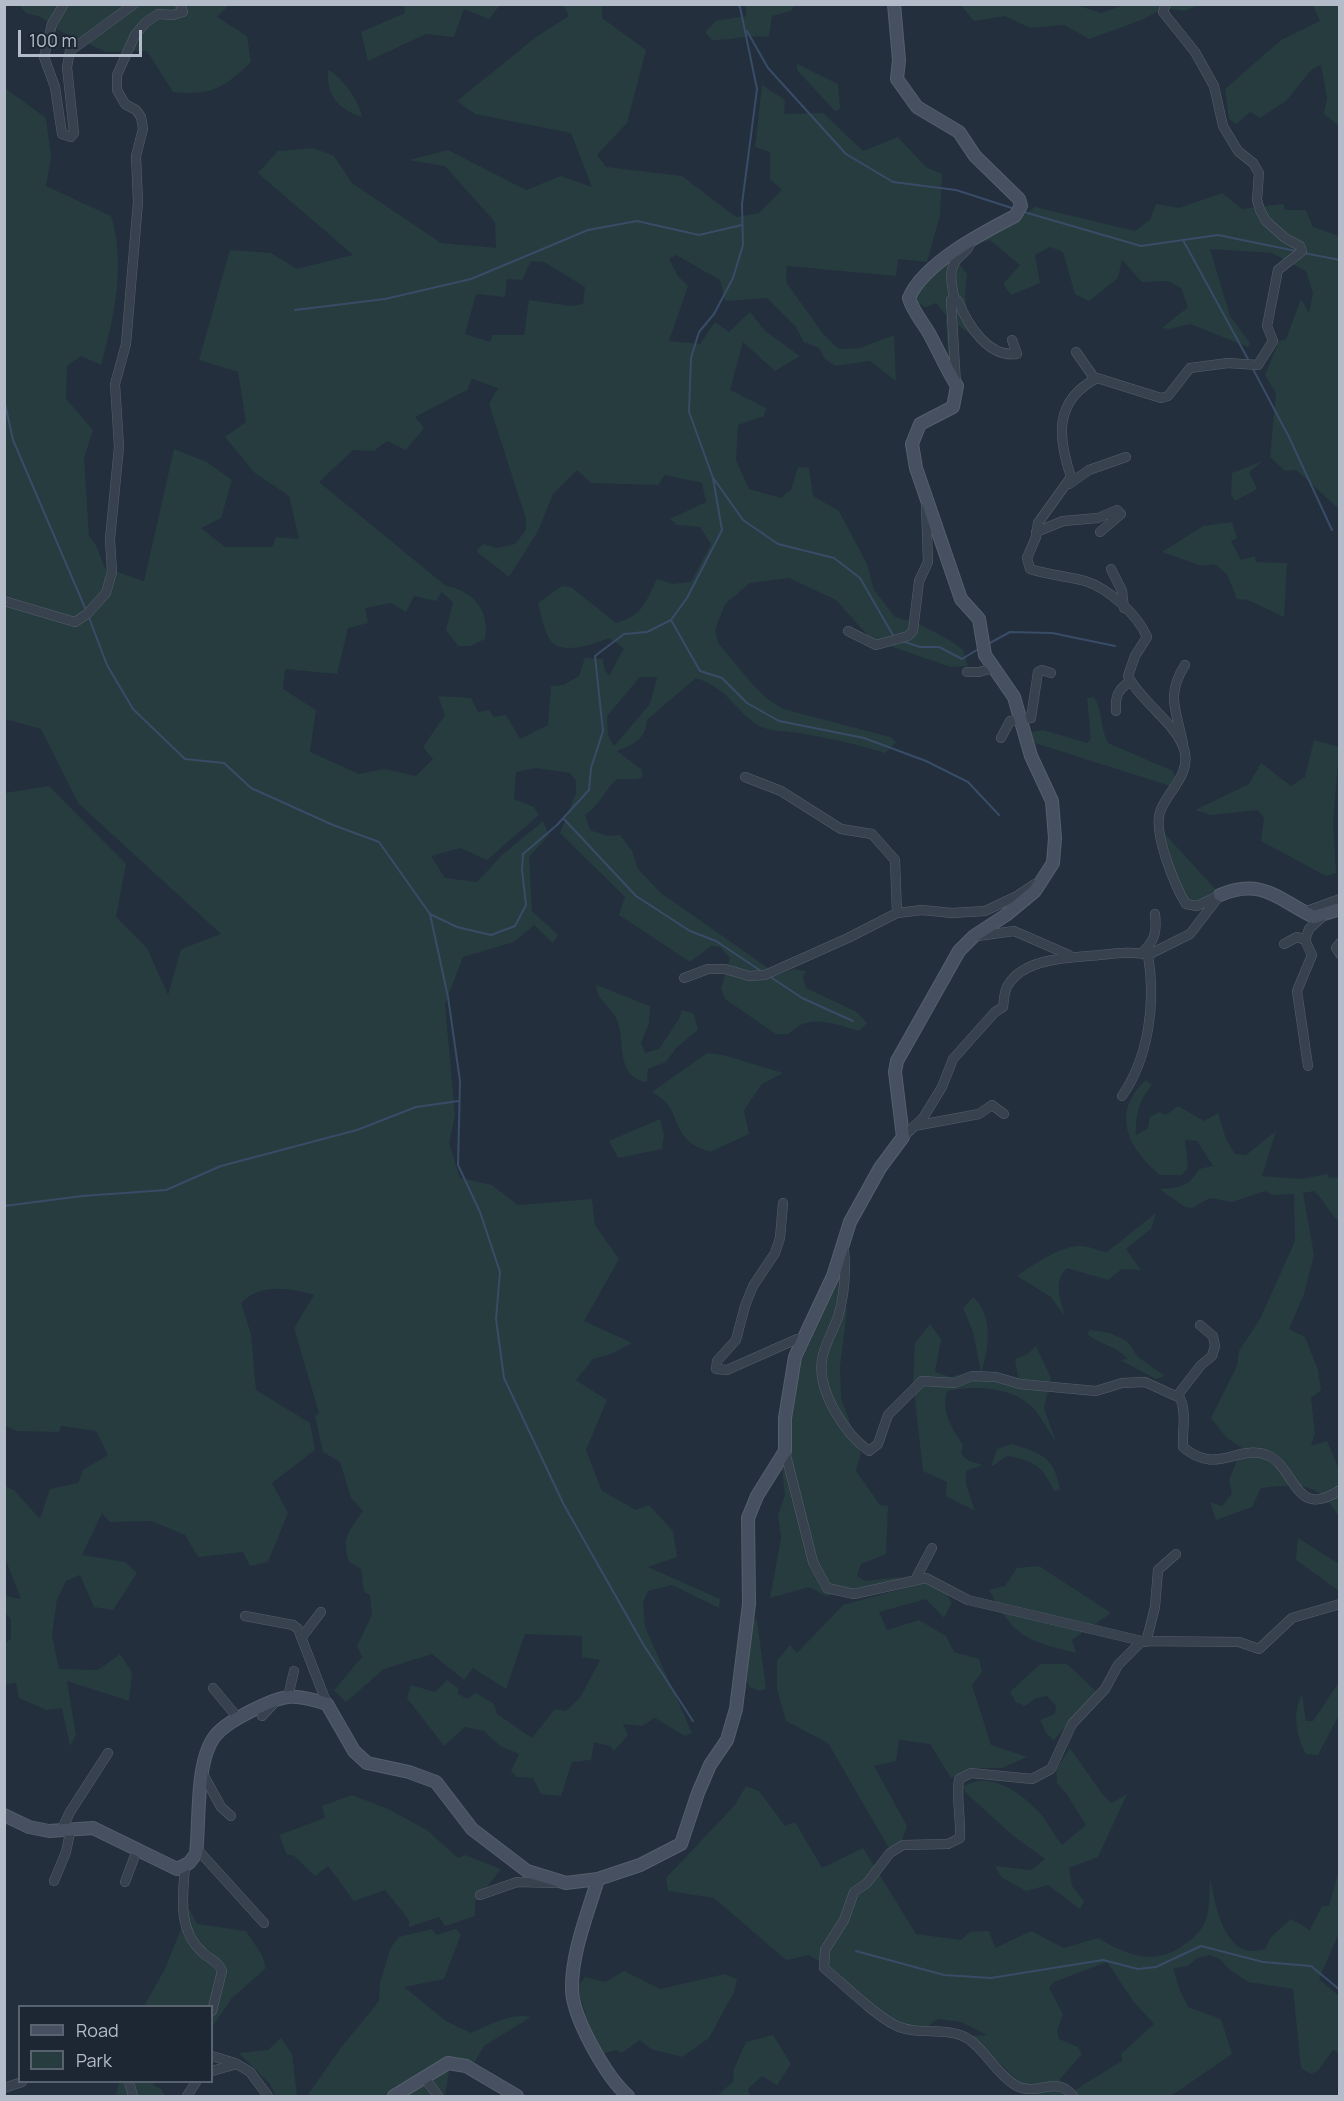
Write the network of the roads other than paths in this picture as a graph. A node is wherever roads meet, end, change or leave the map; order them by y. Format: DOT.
graph roads {
  1 [pos="64,4"];
  2 [pos="134,4"];
  3 [pos="180,4"];
  4 [pos="894,4"];
  5 [pos="1166,4"];
  6 [pos="971,242"];
  7 [pos="954,298"];
  8 [pos="1011,340"];
  9 [pos="1076,352"];
  10 [pos="1095,379"];
  11 [pos="957,386"];
  12 [pos="1126,457"];
  13 [pos="1067,485"];
  14 [pos="926,494"];
  15 [pos="1036,532"];
  16 [pos="1100,532"];
  17 [pos="1111,569"];
  18 [pos="4,601"];
  19 [pos="1124,608"];
  20 [pos="848,631"];
  21 [pos="1185,665"];
  22 [pos="993,668"];
  23 [pos="967,672"];
  24 [pos="1051,673"];
  25 [pos="1131,681"];
  26 [pos="1116,711"];
  27 [pos="1021,722"];
  28 [pos="1001,738"];
  29 [pos="1184,750"];
  30 [pos="745,777"];
  31 [pos="1042,880"];
  32 [pos="1220,895"];
  33 [pos="1340,899"];
  34 [pos="1340,909"];
  35 [pos="1304,912"];
  36 [pos="897,913"];
  37 [pos="1155,914"];
  38 [pos="1325,915"];
  39 [pos="972,937"];
  40 [pos="1305,940"];
  41 [pos="1340,943"];
  42 [pos="1284,944"];
  43 [pos="1145,954"];
  44 [pos="1340,954"];
  45 [pos="1069,956"];
  46 [pos="684,978"];
  47 [pos="1308,1066"];
  48 [pos="1122,1096"];
  49 [pos="1004,1114"];
  50 [pos="914,1126"];
  51 [pos="903,1137"];
  52 [pos="783,1203"];
  53 [pos="843,1243"];
  54 [pos="1200,1325"];
  55 [pos="804,1340"];
  56 [pos="1177,1396"];
  57 [pos="785,1451"];
  58 [pos="1340,1490"];
  59 [pos="932,1548"];
  60 [pos="1176,1554"];
  61 [pos="915,1580"];
  62 [pos="1340,1604"];
  63 [pos="321,1612"];
  64 [pos="245,1616"];
  65 [pos="302,1637"];
  66 [pos="1144,1641"];
  67 [pos="294,1671"];
  68 [pos="213,1688"];
  69 [pos="283,1698"];
  70 [pos="327,1704"];
  71 [pos="262,1716"];
  72 [pos="238,1719"];
  73 [pos="108,1753"];
  74 [pos="203,1774"];
  75 [pos="4,1815"];
  76 [pos="231,1816"];
  77 [pos="67,1829"];
  78 [pos="197,1849"];
  79 [pos="137,1850"];
  80 [pos="185,1865"];
  81 [pos="598,1879"];
  82 [pos="54,1881"];
  83 [pos="125,1882"];
  84 [pos="566,1883"];
  85 [pos="480,1895"];
  86 [pos="264,1923"];
  87 [pos="213,2007"];
  88 [pos="213,2056"];
  89 [pos="237,2064"];
  90 [pos="213,2070"];
  91 [pos="424,2077"];
  92 [pos="19,2083"];
  93 [pos="195,2083"];
  94 [pos="4,2088"];
  95 [pos="187,2097"];
  96 [pos="268,2097"];
  97 [pos="394,2097"];
  98 [pos="438,2097"];
  99 [pos="517,2097"];
  100 [pos="628,2097"];
  101 [pos="1073,2097"];
  1 -- 2 [label="street"];
  3 -- 18 [label="street"];
  4 -- 6 [label="street"];
  5 -- 10 [label="street"];
  6 -- 7 [label="street"];
  6 -- 11 [label="street"];
  7 -- 8 [label="street"];
  7 -- 11 [label="street"];
  9 -- 10 [label="street"];
  10 -- 13 [label="street"];
  11 -- 14 [label="street"];
  12 -- 13 [label="street"];
  13 -- 15 [label="street"];
  14 -- 20 [label="street"];
  14 -- 22 [label="street"];
  15 -- 16 [label="street"];
  15 -- 19 [label="street"];
  17 -- 19 [label="street"];
  19 -- 25 [label="street"];
  21 -- 29 [label="street"];
  22 -- 23 [label="street"];
  22 -- 27 [label="street"];
  24 -- 27 [label="street"];
  25 -- 26 [label="street"];
  25 -- 29 [label="street"];
  27 -- 28 [label="street"];
  27 -- 31 [label="street"];
  29 -- 32 [label="street"];
  30 -- 36 [label="street"];
  31 -- 36 [label="street"];
  31 -- 39 [label="street"];
  32 -- 35 [label="street"];
  32 -- 43 [label="street"];
  33 -- 35 [label="street"];
  34 -- 38 [label="street"];
  35 -- 38 [label="street"];
  36 -- 46 [label="street"];
  37 -- 43 [label="street"];
  38 -- 40 [label="street"];
  39 -- 45 [label="street"];
  39 -- 51 [label="street"];
  40 -- 42 [label="street"];
  40 -- 47 [label="street"];
  41 -- 44 [label="street"];
  43 -- 45 [label="street"];
  43 -- 48 [label="street"];
  45 -- 50 [label="street"];
  49 -- 50 [label="street"];
  50 -- 51 [label="street"];
  51 -- 53 [label="street"];
  52 -- 55 [label="street"];
  53 -- 55 [label="street"];
  53 -- 56 [label="street"];
  54 -- 56 [label="street"];
  55 -- 57 [label="street"];
  56 -- 58 [label="street"];
  57 -- 61 [label="street"];
  57 -- 81 [label="street"];
  59 -- 61 [label="street"];
  60 -- 66 [label="street"];
  61 -- 66 [label="street"];
  62 -- 66 [label="street"];
  63 -- 65 [label="street"];
  64 -- 65 [label="street"];
  65 -- 70 [label="street"];
  66 -- 101 [label="street"];
  67 -- 69 [label="street"];
  68 -- 72 [label="street"];
  69 -- 70 [label="street"];
  69 -- 71 [label="street"];
  69 -- 72 [label="street"];
  70 -- 84 [label="street"];
  72 -- 74 [label="street"];
  73 -- 77 [label="street"];
  74 -- 76 [label="street"];
  74 -- 78 [label="street"];
  75 -- 77 [label="street"];
  77 -- 79 [label="street"];
  77 -- 82 [label="street"];
  78 -- 80 [label="street"];
  78 -- 86 [label="street"];
  79 -- 80 [label="street"];
  79 -- 83 [label="street"];
  80 -- 87 [label="street"];
  81 -- 84 [label="street"];
  81 -- 100 [label="street"];
  84 -- 85 [label="street"];
  88 -- 89 [label="street"];
  89 -- 90 [label="street"];
  89 -- 96 [label="street"];
  91 -- 97 [label="street"];
  91 -- 98 [label="street"];
  91 -- 99 [label="street"];
  92 -- 94 [label="street"];
  93 -- 95 [label="street"];
}
